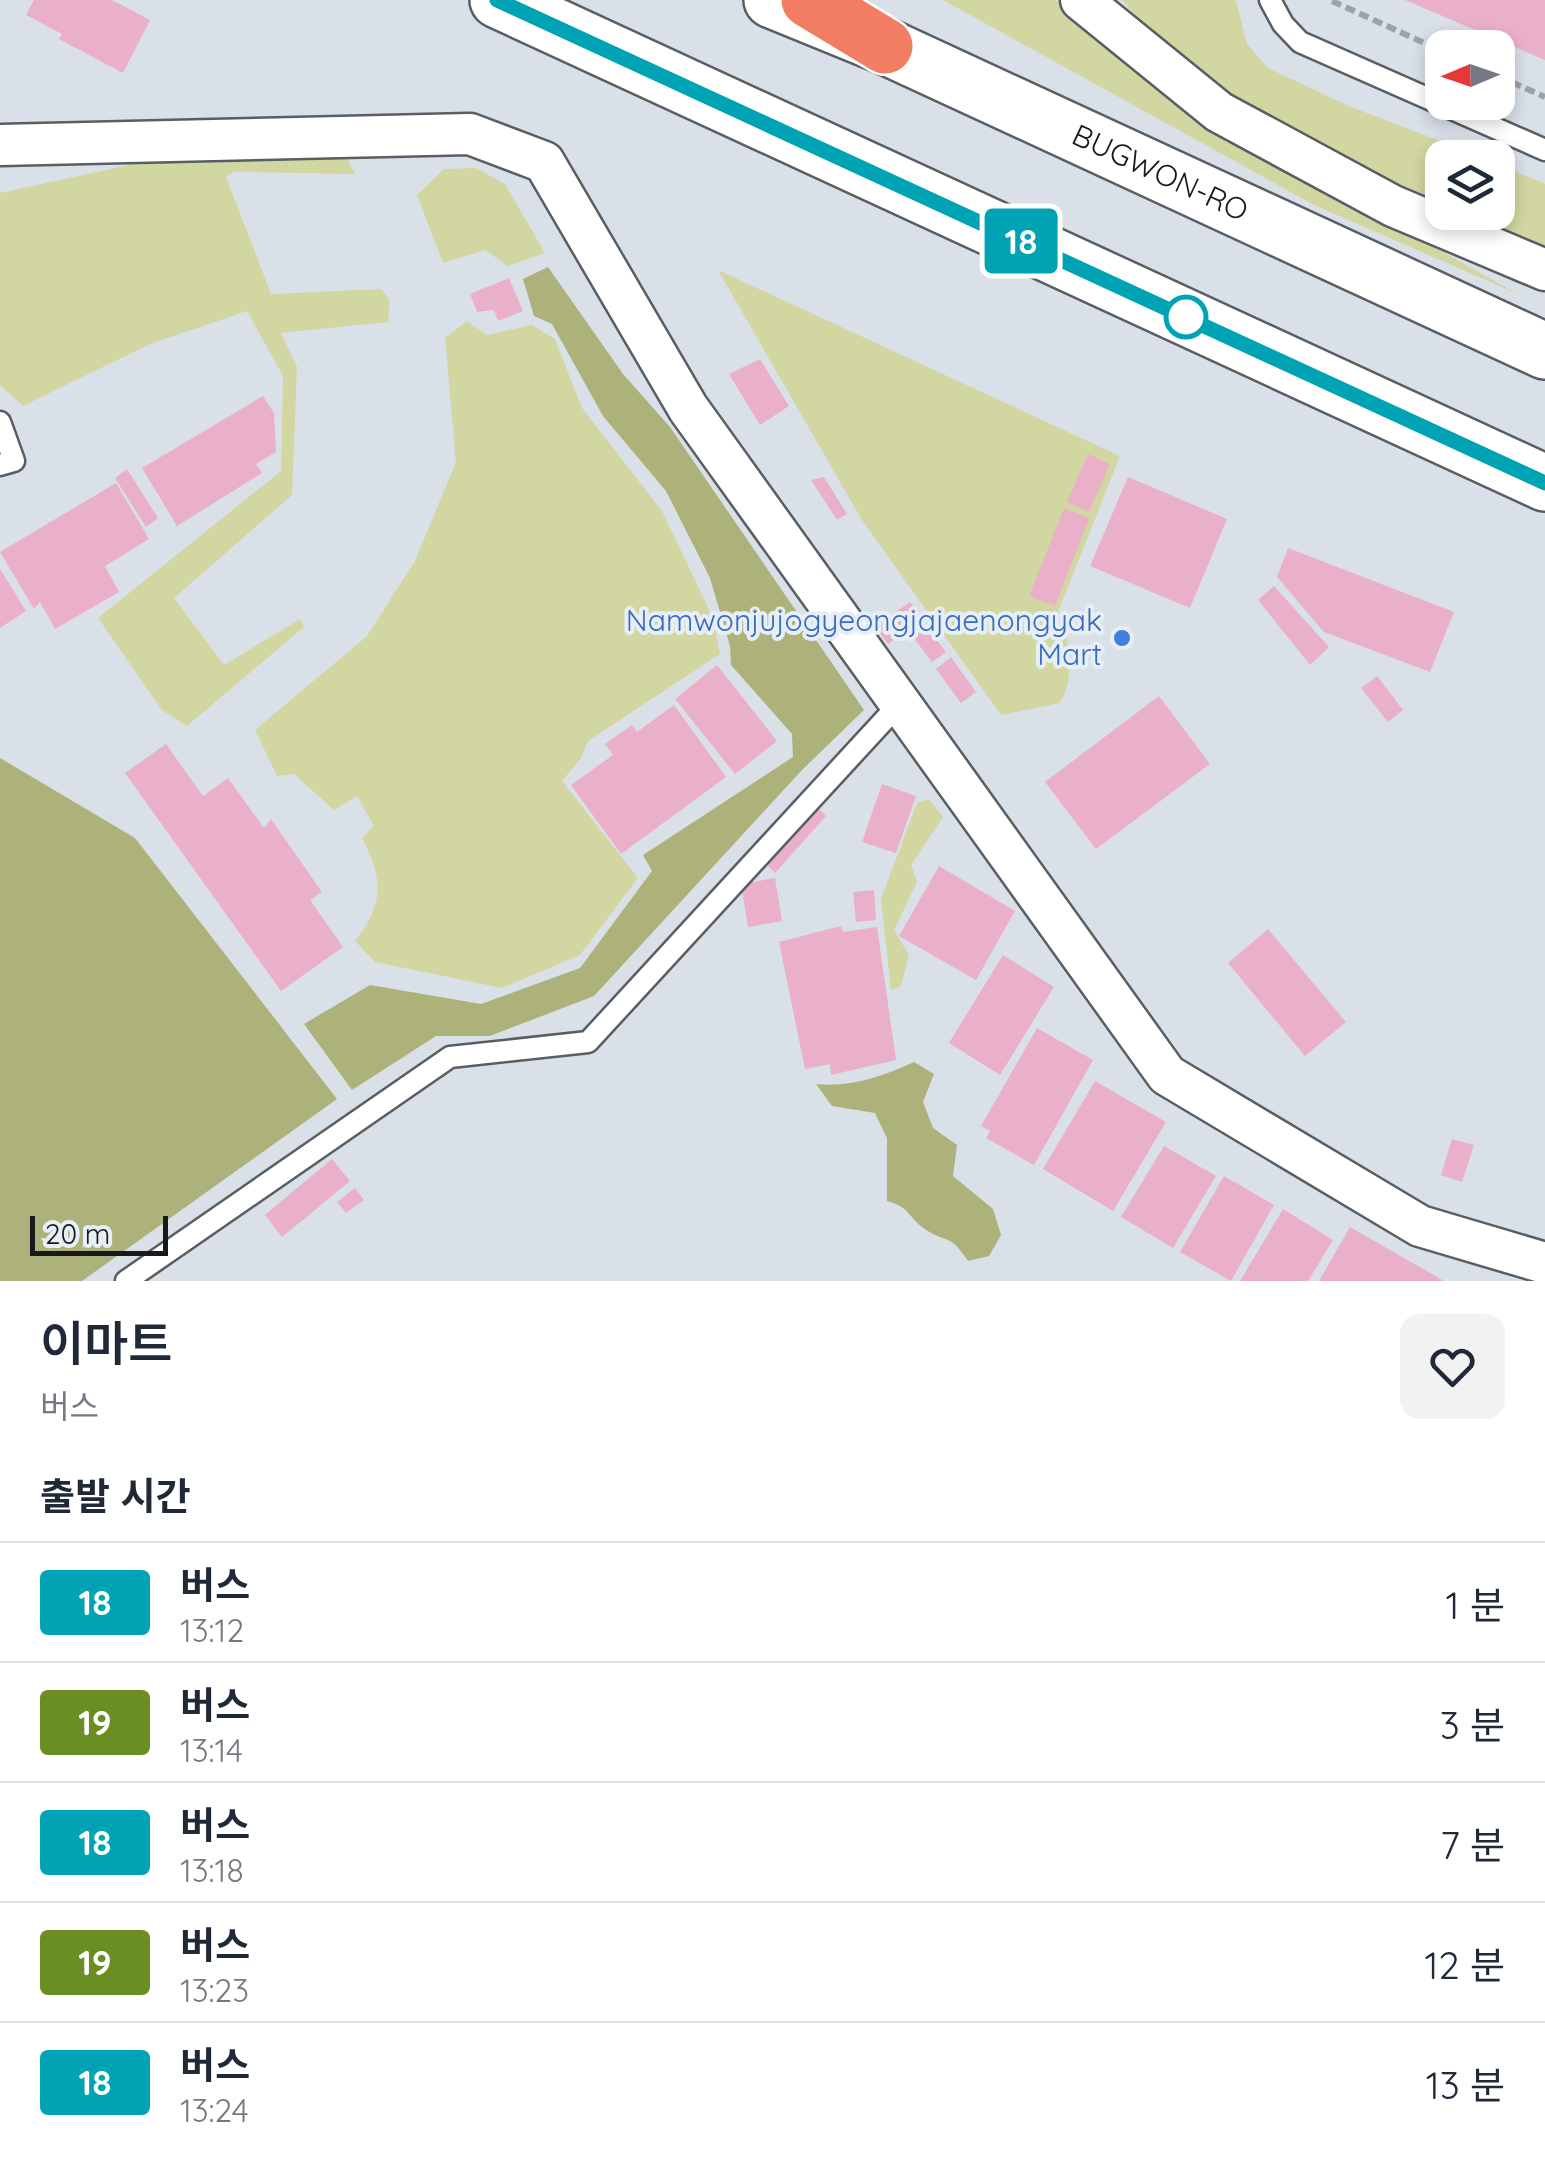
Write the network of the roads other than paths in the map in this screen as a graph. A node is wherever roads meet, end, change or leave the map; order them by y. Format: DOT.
graph roads {
  1 [pos="498,0"];
  2 [pos="772,0"];
  3 [pos="809,0"];
  4 [pos="1082,0"];
  5 [pos="1270,0"];
  6 [pos="885,46"];
  7 [pos="0,145"];
  8 [pos="1545,150"];
  9 [pos="1545,270"];
  10 [pos="1545,351"];
  11 [pos="0,422"];
  12 [pos="0,465"];
  13 [pos="1545,482"];
  14 [pos="900,703"];
  15 [pos="1545,1264"];
  16 [pos="126,1281"];
  1 -- 13 [label="street"];
  2 -- 6 [label="street, BUGWON-RO"];
  3 -- 6 [label="highway"];
  4 -- 9 [label="street"];
  5 -- 8 [label="lane"];
  6 -- 10 [label="street, BUGWON-RO"];
  7 -- 14 [label="street"];
  11 -- 12 [label="lane"];
  14 -- 15 [label="street"];
  14 -- 16 [label="lane"];
}
